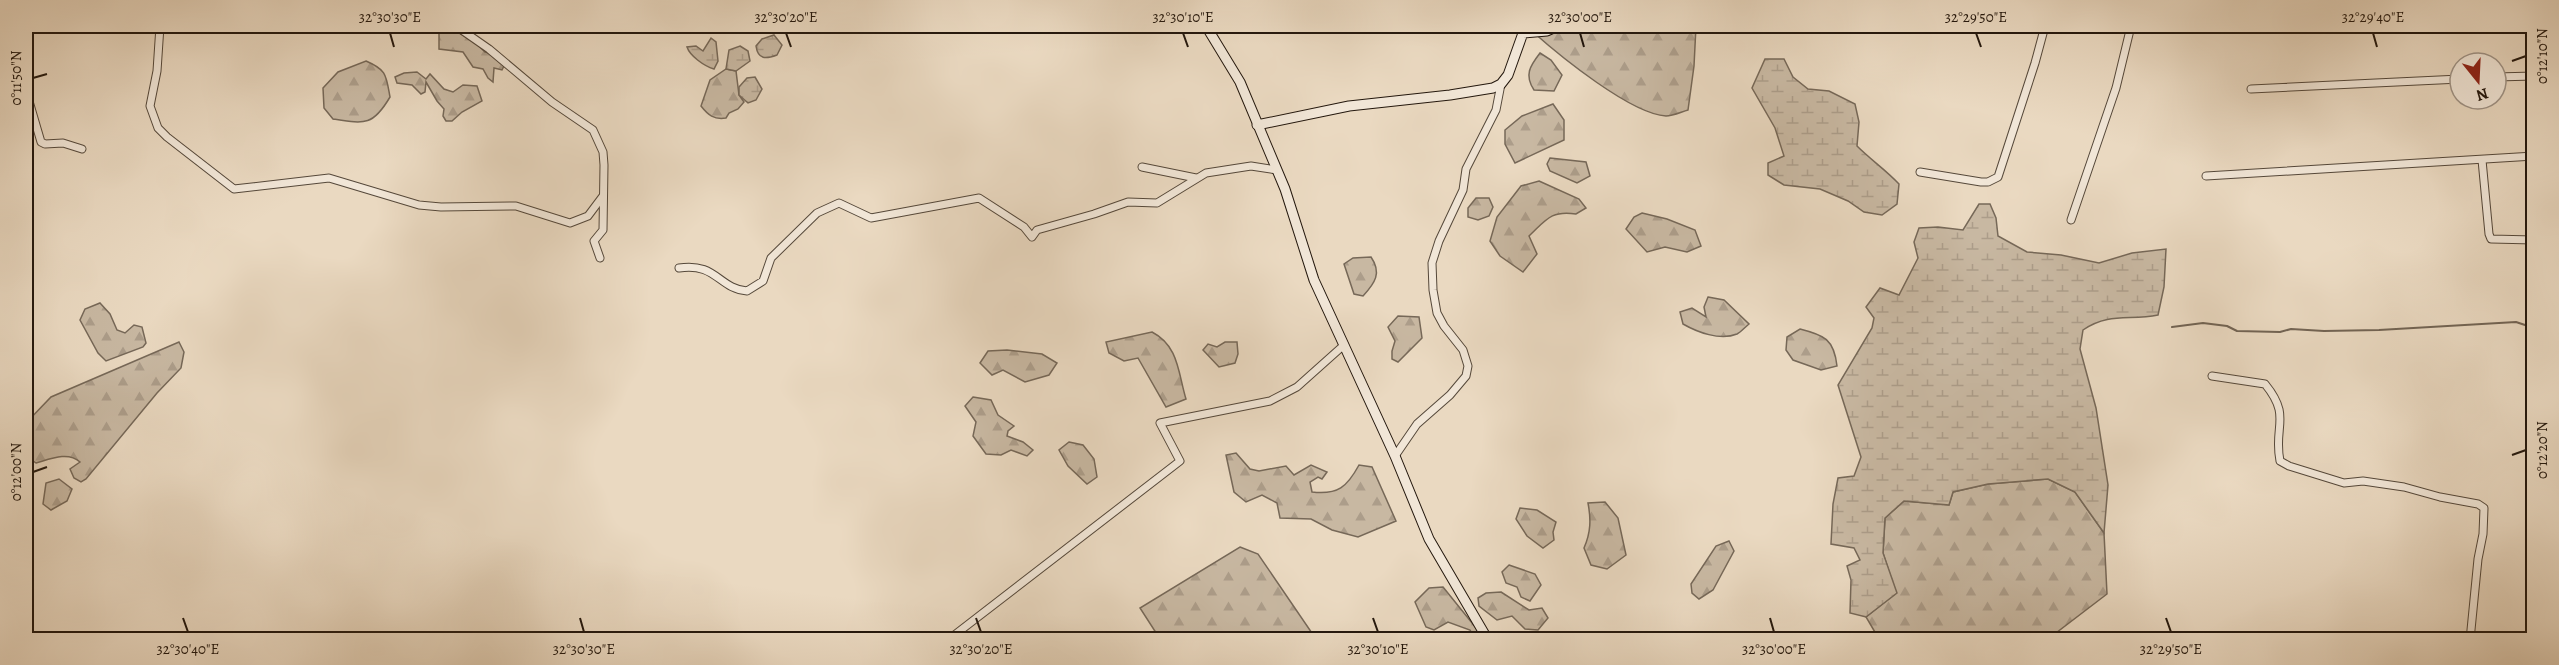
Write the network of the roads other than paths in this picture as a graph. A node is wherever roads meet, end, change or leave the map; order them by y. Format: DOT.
graph roads {
  1 [pos="160,26"];
  2 [pos="456,26"];
  3 [pos="1206,26"];
  4 [pos="1558,26"];
  5 [pos="2045,26"];
  6 [pos="2131,26"];
  7 [pos="1524,29"];
  8 [pos="2533,76"];
  9 [pos="2508,77"];
  10 [pos="2448,80"];
  11 [pos="1501,84"];
  12 [pos="2534,84"];
  13 [pos="2251,89"];
  14 [pos="26,91"];
  15 [pos="1257,125"];
  16 [pos="82,149"];
  17 [pos="2534,156"];
  18 [pos="2482,160"];
  19 [pos="1142,167"];
  20 [pos="1277,170"];
  21 [pos="1920,172"];
  22 [pos="2206,176"];
  23 [pos="1196,178"];
  24 [pos="603,196"];
  25 [pos="2071,220"];
  26 [pos="2534,240"];
  27 [pos="600,258"];
  28 [pos="679,268"];
  29 [pos="1344,345"];
  30 [pos="2212,376"];
  31 [pos="1395,456"];
  32 [pos="948,639"];
  33 [pos="1488,639"];
  34 [pos="2470,639"];
  1 -- 24 [label="street"];
  2 -- 24 [label="street"];
  3 -- 15 [label="street"];
  4 -- 7 [label="street"];
  5 -- 21 [label="street"];
  6 -- 25 [label="street"];
  7 -- 11 [label="street"];
  8 -- 9 [label="street"];
  8 -- 12 [label="street"];
  10 -- 13 [label="street"];
  11 -- 15 [label="street"];
  11 -- 31 [label="street"];
  14 -- 16 [label="street"];
  15 -- 20 [label="street"];
  17 -- 18 [label="street"];
  18 -- 22 [label="street"];
  18 -- 26 [label="street"];
  19 -- 23 [label="street"];
  20 -- 23 [label="street"];
  20 -- 29 [label="street"];
  23 -- 28 [label="street"];
  24 -- 27 [label="street"];
  29 -- 31 [label="street"];
  29 -- 32 [label="street"];
  30 -- 34 [label="street"];
  31 -- 33 [label="street"];
}
